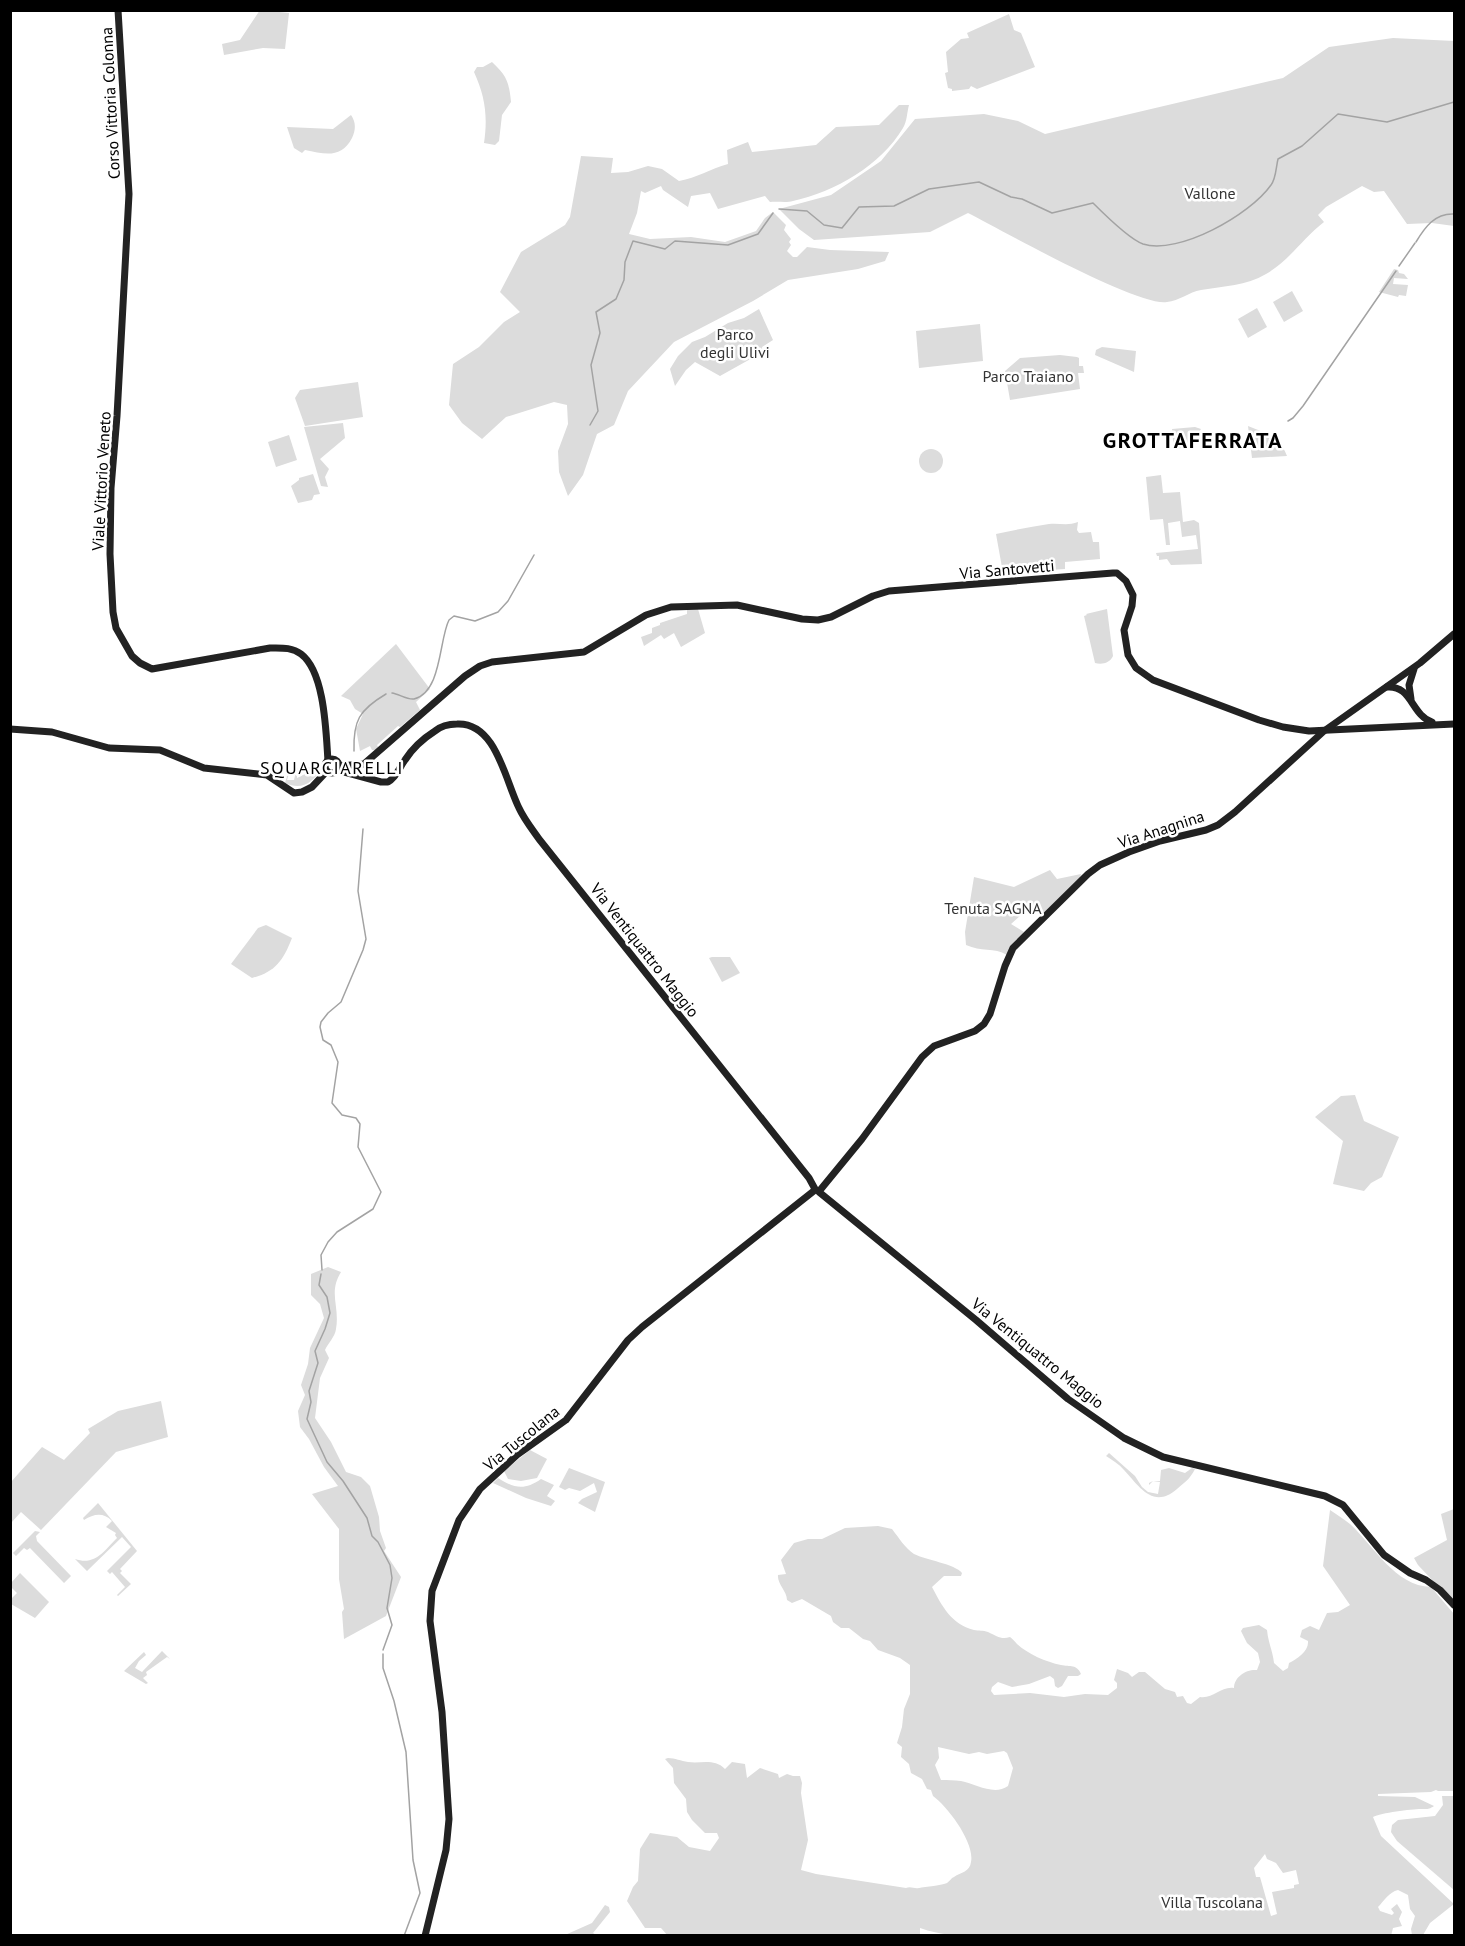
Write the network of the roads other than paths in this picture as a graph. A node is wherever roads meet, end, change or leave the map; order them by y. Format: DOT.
graph roads {
  1 [pos="118,10"];
  2 [pos="129,194"];
  3 [pos="1455,634"];
  4 [pos="1420,663"];
  5 [pos="1385,688"];
  6 [pos="1411,700"];
  7 [pos="1417,712"];
  8 [pos="1337,722"];
  9 [pos="1437,724"];
  10 [pos="1455,724"];
  11 [pos="1411,725"];
  12 [pos="10,729"];
  13 [pos="1338,730"];
  14 [pos="1324,731"];
  15 [pos="328,761"];
  16 [pos="338,768"];
  17 [pos="327,771"];
  18 [pos="817,1189"];
  19 [pos="1455,1605"];
  20 [pos="425,1935"];
  1 -- 2 [label="main road, Corso Vittoria Colonna"];
  2 -- 15 [label="main road, Viale Vittorio Veneto"];
  3 -- 4 [label="main road, Via Anagnina"];
  4 -- 5 [label="main road, Via Anagnina"];
  4 -- 6 [label="main road"];
  5 -- 6 [label="main road"];
  5 -- 8 [label="main road, Via Anagnina"];
  6 -- 7 [label="main road"];
  7 -- 9 [label="main road"];
  7 -- 11 [label="main road"];
  8 -- 13 [label="main road"];
  8 -- 14 [label="main road, Via Anagnina"];
  9 -- 10 [label="main road"];
  9 -- 11 [label="main road"];
  11 -- 13 [label="main road"];
  12 -- 17 [label="main road"];
  13 -- 14 [label="main road"];
  14 -- 16 [label="main road, Via Santovetti"];
  14 -- 18 [label="main road, Via Anagnina"];
  15 -- 16 [label="main road"];
  15 -- 17 [label="main road"];
  16 -- 17 [label="main road"];
  16 -- 18 [label="main road, Via Ventiquattro Maggio"];
  18 -- 19 [label="main road, Via Ventiquattro Maggio"];
  18 -- 20 [label="main road, Via Tuscolana"];
}
